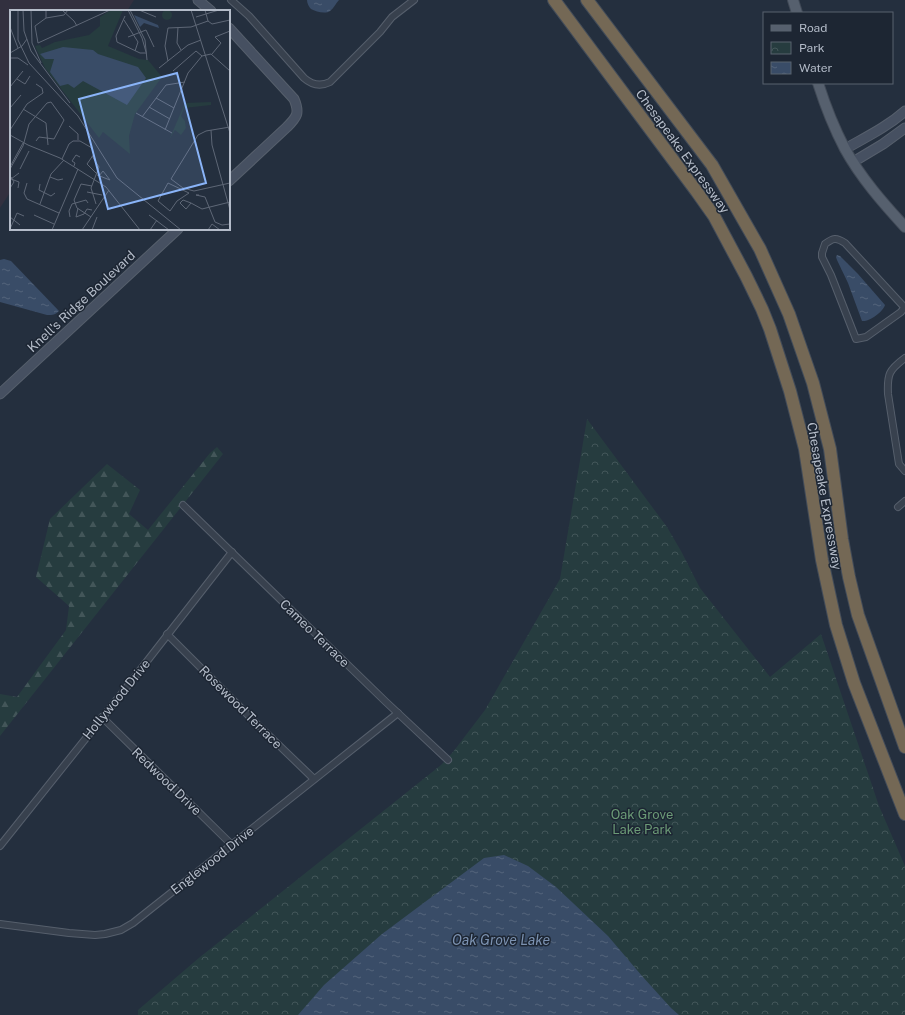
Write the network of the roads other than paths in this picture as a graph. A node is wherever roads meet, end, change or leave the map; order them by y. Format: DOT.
graph roads {
  1 [pos="198,0"];
  2 [pos="231,0"];
  3 [pos="414,0"];
  4 [pos="554,0"];
  5 [pos="587,0"];
  6 [pos="793,0"];
  7 [pos="210,10"];
  8 [pos="797,12"];
  9 [pos="230,29"];
  10 [pos="818,84"];
  11 [pos="905,112"];
  12 [pos="905,128"];
  13 [pos="845,149"];
  14 [pos="853,162"];
  15 [pos="230,180"];
  16 [pos="905,227"];
  17 [pos="177,230"];
  18 [pos="905,308"];
  19 [pos="905,358"];
  20 [pos="1,393"];
  21 [pos="905,471"];
  22 [pos="905,501"];
  23 [pos="183,505"];
  24 [pos="898,507"];
  25 [pos="232,552"];
  26 [pos="167,634"];
  27 [pos="398,713"];
  28 [pos="102,717"];
  29 [pos="905,747"];
  30 [pos="448,760"];
  31 [pos="314,779"];
  32 [pos="905,814"];
  33 [pos="232,845"];
  34 [pos="0,846"];
  35 [pos="0,924"];
  1 -- 7 [label="street"];
  2 -- 3 [label="street"];
  4 -- 32 [label="highway, Chesapeake Expressway"];
  5 -- 29 [label="highway, Chesapeake Expressway"];
  6 -- 8 [label="main road"];
  9 -- 15 [label="street"];
  10 -- 13 [label="main road"];
  11 -- 13 [label="street"];
  12 -- 14 [label="street"];
  13 -- 14 [label="main road"];
  14 -- 16 [label="main road"];
  17 -- 20 [label="street, Knell's Ridge Boulevard"];
  18 -- 18 [label="street"];
  19 -- 21 [label="street"];
  22 -- 24 [label="street"];
  23 -- 25 [label="street, Cameo Terrace"];
  25 -- 26 [label="street, Hollywood Drive"];
  25 -- 27 [label="street, Cameo Terrace"];
  26 -- 28 [label="street, Hollywood Drive"];
  26 -- 31 [label="street, Rosewood Terrace"];
  27 -- 30 [label="street, Cameo Terrace"];
  27 -- 31 [label="street, Englewood Drive"];
  28 -- 33 [label="street, Redwood Drive"];
  28 -- 34 [label="street, Hollywood Drive"];
  31 -- 33 [label="street, Englewood Drive"];
  33 -- 35 [label="street, Englewood Drive"];
}
